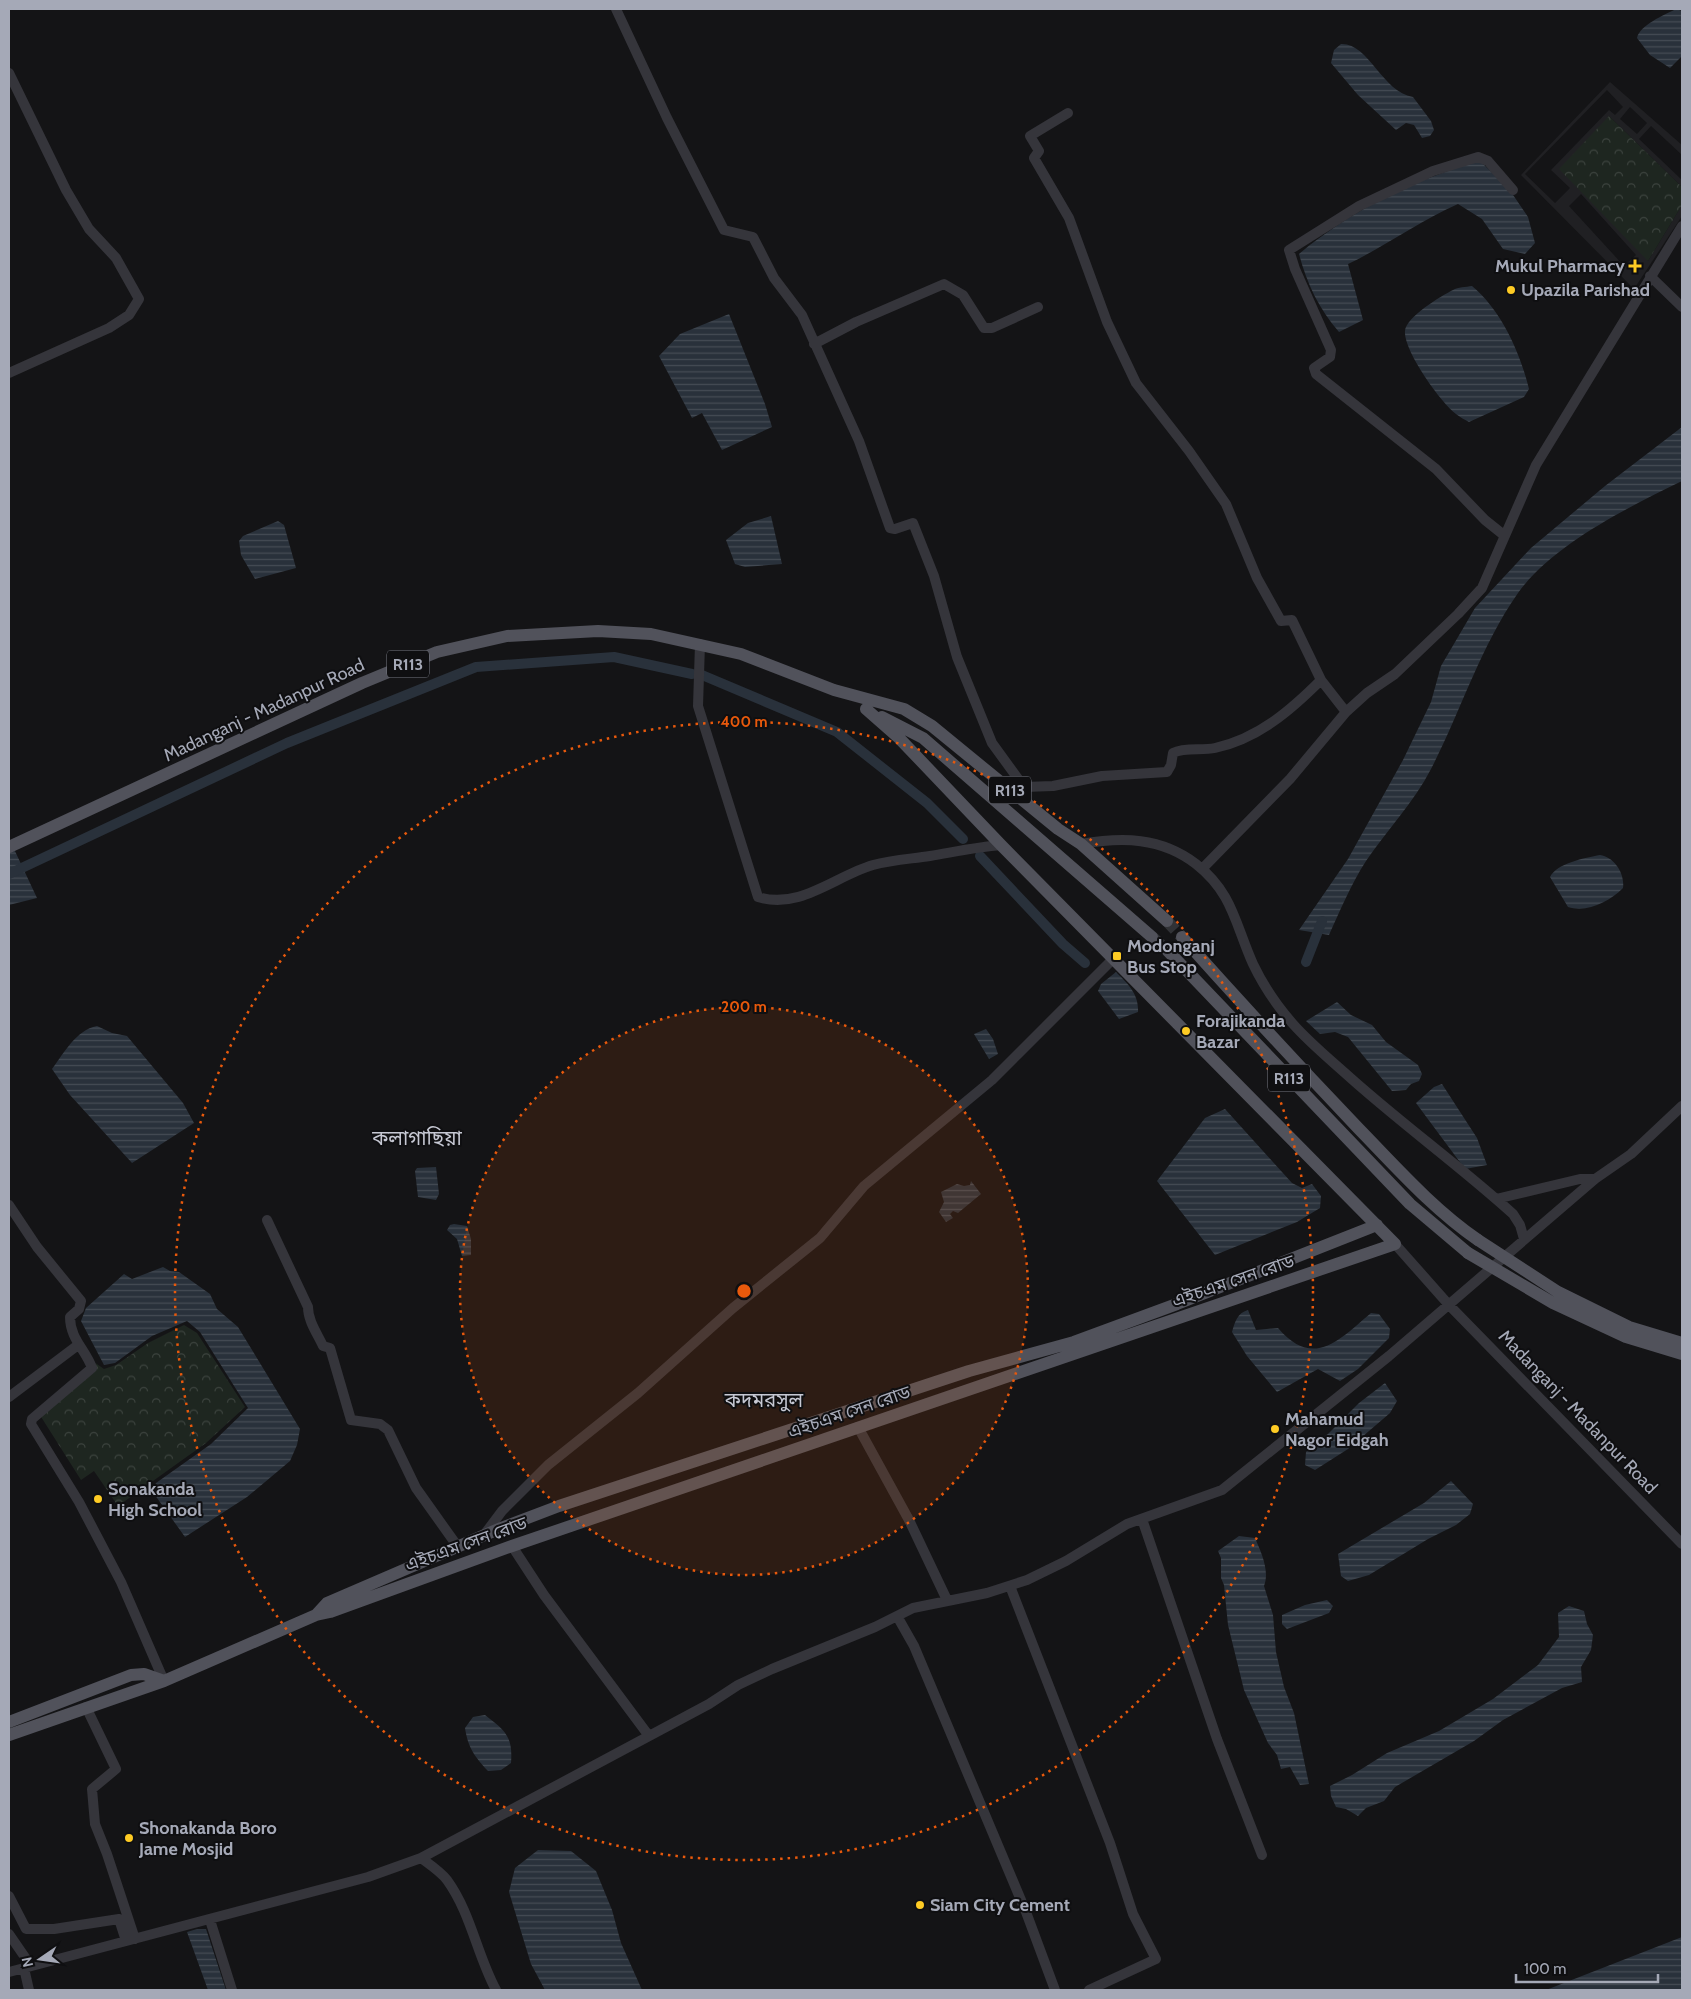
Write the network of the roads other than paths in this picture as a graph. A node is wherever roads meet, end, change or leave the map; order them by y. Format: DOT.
graph roads {
  1 [pos="616,9"];
  2 [pos="9,73"];
  3 [pos="1068,113"];
  4 [pos="1513,190"];
  5 [pos="1682,226"];
  6 [pos="1650,276"];
  7 [pos="1038,307"];
  8 [pos="1682,307"];
  9 [pos="814,344"];
  10 [pos="9,372"];
  11 [pos="1505,536"];
  12 [pos="700,644"];
  13 [pos="1321,680"];
  14 [pos="834,690"];
  15 [pos="866,709"];
  16 [pos="1346,712"];
  17 [pos="10,844"];
  18 [pos="1081,844"];
  19 [pos="1001,845"];
  20 [pos="1202,869"];
  21 [pos="1167,921"];
  22 [pos="1152,937"];
  23 [pos="1182,937"];
  24 [pos="1168,951"];
  25 [pos="1114,958"];
  26 [pos="1682,1106"];
  27 [pos="1595,1179"];
  28 [pos="1496,1198"];
  29 [pos="9,1205"];
  30 [pos="267,1220"];
  31 [pos="1378,1225"];
  32 [pos="1524,1239"];
  33 [pos="1395,1244"];
  34 [pos="1449,1305"];
  35 [pos="1682,1344"];
  36 [pos="78,1345"];
  37 [pos="1682,1354"];
  38 [pos="9,1396"];
  39 [pos="858,1427"];
  40 [pos="1142,1519"];
  41 [pos="477,1540"];
  42 [pos="1682,1544"];
  43 [pos="512,1546"];
  44 [pos="458,1547"];
  45 [pos="478,1558"];
  46 [pos="1010,1586"];
  47 [pos="947,1600"];
  48 [pos="316,1615"];
  49 [pos="897,1616"];
  50 [pos="164,1681"];
  51 [pos="86,1707"];
  52 [pos="9,1722"];
  53 [pos="9,1735"];
  54 [pos="649,1736"];
  55 [pos="1262,1855"];
  56 [pos="421,1858"];
  57 [pos="9,1896"];
  58 [pos="210,1920"];
  59 [pos="9,1934"];
  60 [pos="131,1940"];
  61 [pos="27,1967"];
  62 [pos="9,1972"];
  63 [pos="29,1990"];
  64 [pos="232,1990"];
  65 [pos="496,1990"];
  66 [pos="1055,1990"];
  67 [pos="1089,1990"];
  1 -- 9 [label="street"];
  2 -- 10 [label="street"];
  3 -- 13 [label="street"];
  4 -- 11 [label="street"];
  5 -- 6 [label="street"];
  6 -- 8 [label="street"];
  6 -- 11 [label="street"];
  7 -- 9 [label="street"];
  9 -- 13 [label="street"];
  11 -- 16 [label="street"];
  12 -- 14 [label="main road, Madanganj - Madanpur Road / R113"];
  12 -- 17 [label="main road, Madanganj - Madanpur Road / R113"];
  12 -- 19 [label="street"];
  13 -- 16 [label="street"];
  14 -- 15 [label="main road, Madanganj - Madanpur Road / R113"];
  14 -- 18 [label="main road, Madanganj - Madanpur Road / R113"];
  15 -- 19 [label="main road"];
  15 -- 22 [label="main road, Madanganj - Madanpur Road / R113"];
  16 -- 20 [label="street"];
  18 -- 20 [label="street"];
  18 -- 21 [label="main road, Madanganj - Madanpur Road / R113"];
  19 -- 25 [label="main road"];
  20 -- 28 [label="street"];
  23 -- 35 [label="main road, R113, bridge"];
  24 -- 37 [label="main road, R113, bridge"];
  25 -- 31 [label="main road"];
  25 -- 41 [label="street"];
  26 -- 27 [label="street"];
  27 -- 28 [label="street"];
  27 -- 32 [label="street"];
  28 -- 32 [label="street"];
  29 -- 36 [label="street"];
  30 -- 44 [label="street"];
  31 -- 33 [label="main road"];
  31 -- 41 [label="main road, এইচএম সেন রোড"];
  32 -- 34 [label="street"];
  33 -- 34 [label="street, Madanganj - Madanpur Road"];
  33 -- 39 [label="main road, এইচএম সেন রোড"];
  34 -- 40 [label="street"];
  34 -- 42 [label="street, Madanganj - Madanpur Road"];
  36 -- 38 [label="street"];
  36 -- 50 [label="street"];
  39 -- 43 [label="main road, এইচএম সেন রোড"];
  39 -- 47 [label="street"];
  40 -- 46 [label="street"];
  40 -- 55 [label="street"];
  41 -- 44 [label="main road, এইচএম সেন রোড"];
  41 -- 45 [label="main road"];
  43 -- 45 [label="main road, এইচএম সেন রোড"];
  43 -- 54 [label="street"];
  44 -- 48 [label="main road, এইচএম সেন রোড"];
  45 -- 48 [label="main road, এইচএম সেন রোড"];
  46 -- 47 [label="street"];
  46 -- 67 [label="street"];
  47 -- 49 [label="street"];
  48 -- 50 [label="main road, এইচএম সেন রোড"];
  49 -- 54 [label="street"];
  49 -- 66 [label="street"];
  50 -- 51 [label="main road, এইচএম সেন রোড"];
  50 -- 52 [label="main road"];
  51 -- 53 [label="main road, এইচএম সেন রোড"];
  51 -- 60 [label="street"];
  54 -- 56 [label="street"];
  56 -- 58 [label="street"];
  56 -- 65 [label="street"];
  57 -- 60 [label="street"];
  58 -- 60 [label="street"];
  58 -- 64 [label="street"];
  59 -- 61 [label="street"];
  60 -- 61 [label="street"];
  61 -- 62 [label="street"];
  61 -- 63 [label="street"];
}
